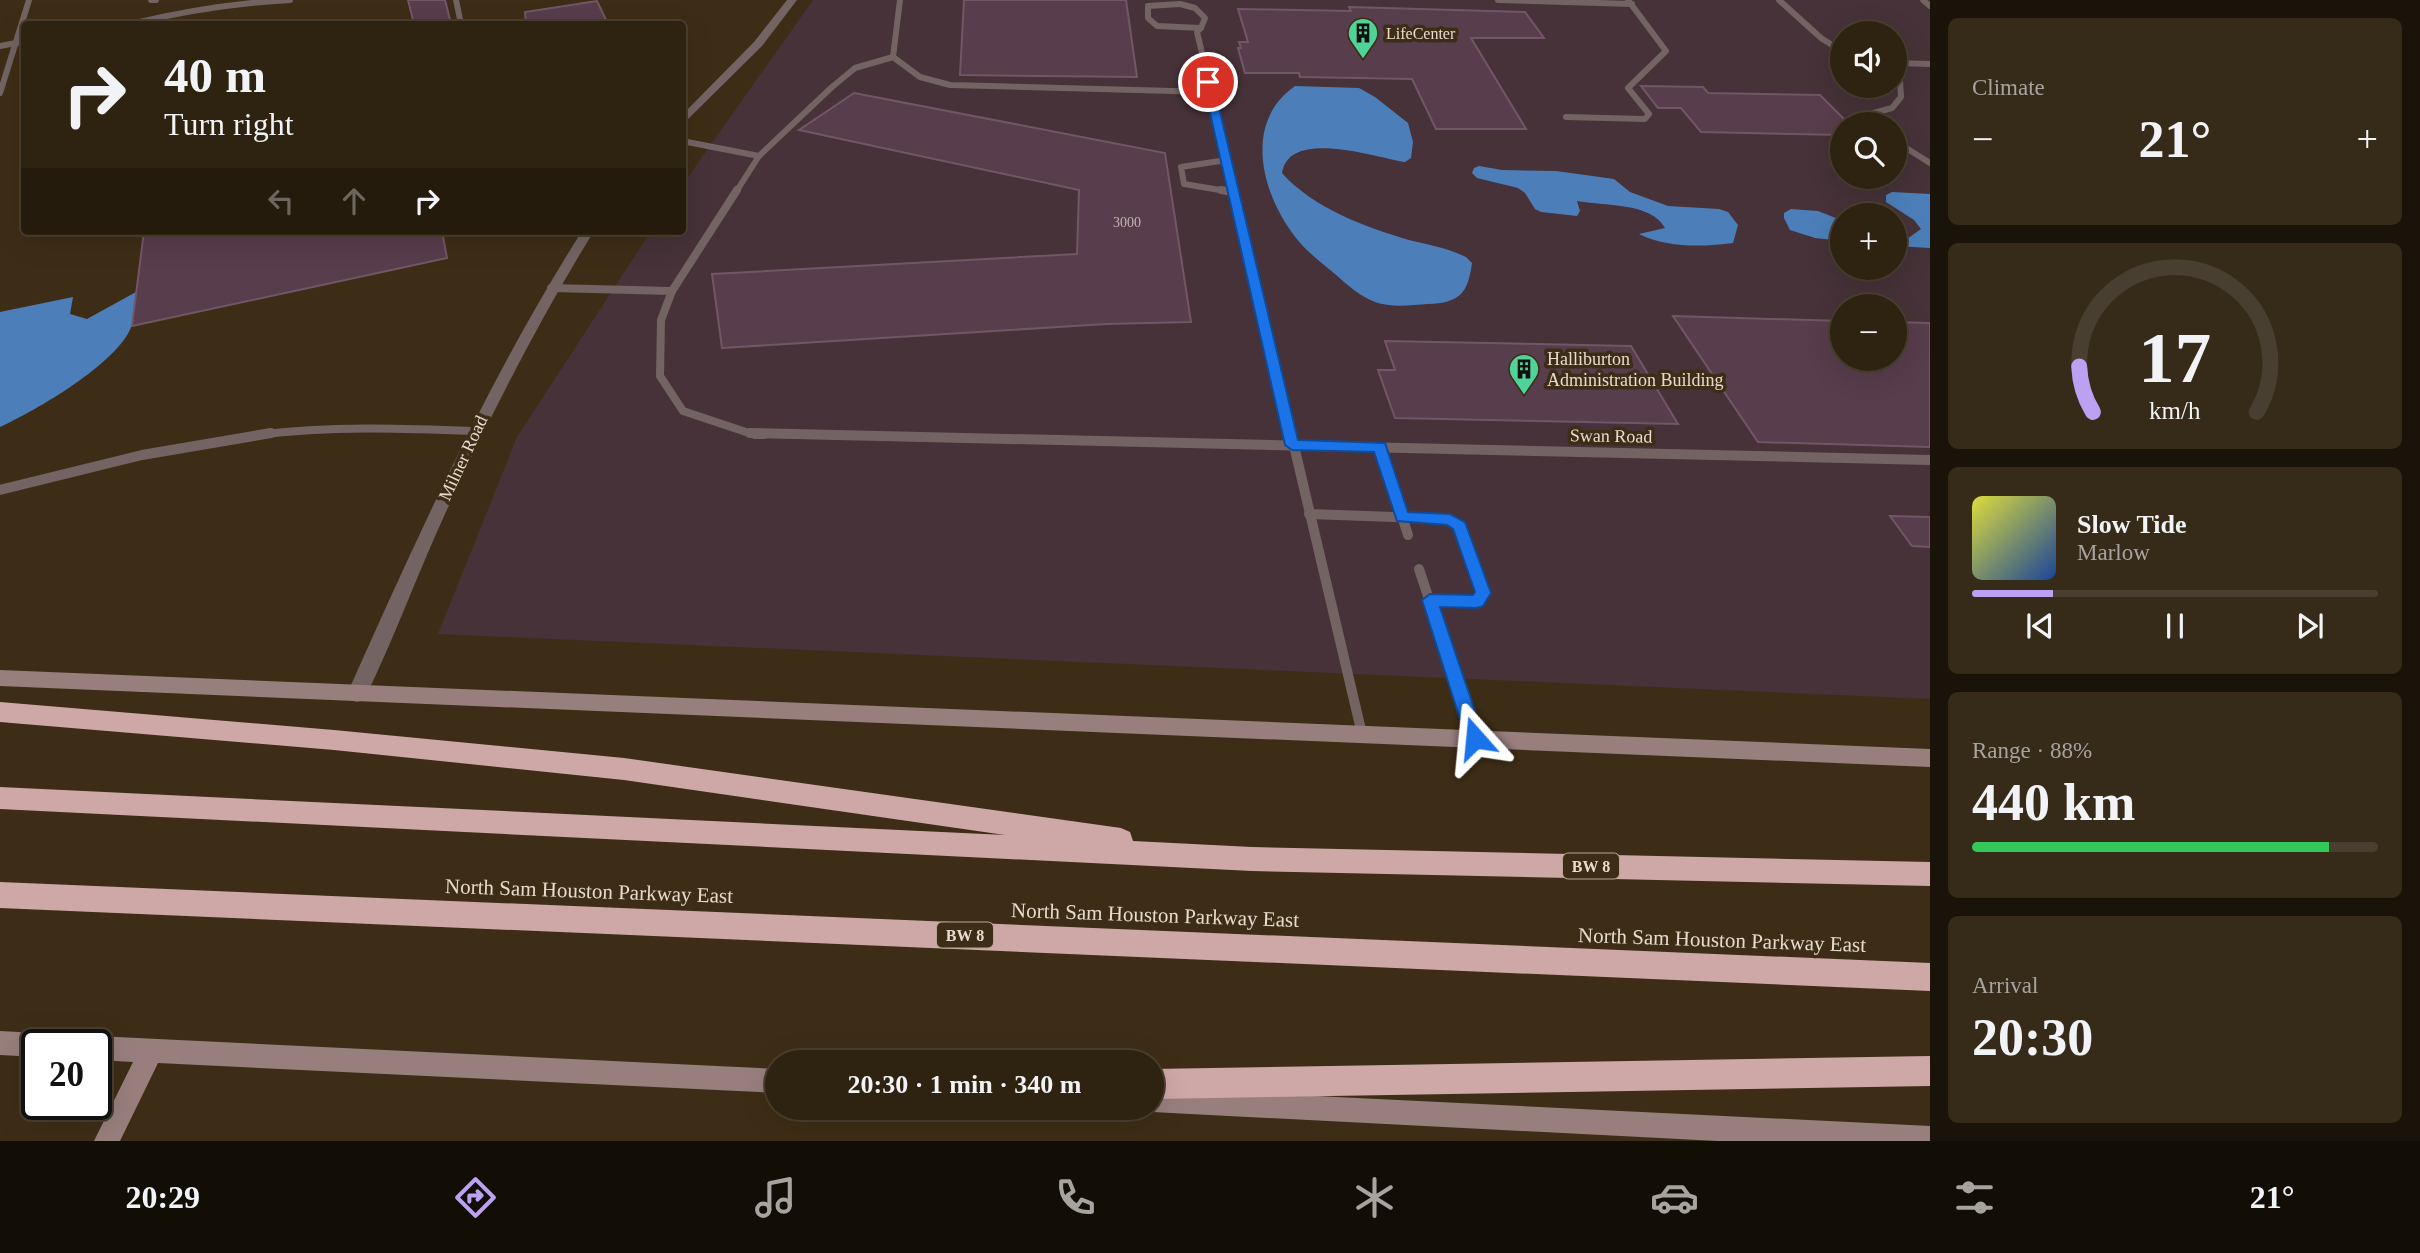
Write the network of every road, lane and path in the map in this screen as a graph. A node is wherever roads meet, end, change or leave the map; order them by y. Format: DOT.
graph roads {
  1 [pos="29,0"];
  2 [pos="290,0"];
  3 [pos="456,0"];
  4 [pos="792,0"];
  5 [pos="900,0"];
  6 [pos="1498,0"];
  7 [pos="1779,0"];
  8 [pos="1923,0"];
  9 [pos="1630,2"];
  10 [pos="1930,6"];
  11 [pos="25,21"];
  12 [pos="160,21"];
  13 [pos="460,21"];
  14 [pos="1200,28"];
  15 [pos="21,42"];
  16 [pos="1830,44"];
  17 [pos="0,46"];
  18 [pos="893,57"];
  19 [pos="1907,64"];
  20 [pos="1930,64"];
  21 [pos="8,68"];
  22 [pos="0,69"];
  23 [pos="0,92"];
  24 [pos="1210,92"];
  25 [pos="1902,98"];
  26 [pos="1880,112"];
  27 [pos="1566,117"];
  28 [pos="686,118"];
  29 [pos="686,142"];
  30 [pos="1907,147"];
  31 [pos="759,156"];
  32 [pos="1226,160"];
  33 [pos="1930,163"];
  34 [pos="1234,192"];
  35 [pos="585,235"];
  36 [pos="551,288"];
  37 [pos="672,291"];
  38 [pos="474,431"];
  39 [pos="1292,445"];
  40 [pos="1380,447"];
  41 [pos="1930,460"];
  42 [pos="0,490"];
  43 [pos="1309,514"];
  44 [pos="1402,517"];
  45 [pos="1408,535"];
  46 [pos="1419,569"];
  47 [pos="1430,600"];
  48 [pos="0,678"];
  49 [pos="357,694"];
  50 [pos="0,712"];
  51 [pos="1362,734"];
  52 [pos="1475,738"];
  53 [pos="1930,758"];
  54 [pos="0,798"];
  55 [pos="1252,859"];
  56 [pos="1930,874"];
  57 [pos="0,895"];
  58 [pos="1930,977"];
  59 [pos="0,1043"];
  60 [pos="21,1044"];
  61 [pos="112,1049"];
  62 [pos="151,1051"];
  63 [pos="1930,1071"];
  64 [pos="765,1080"];
  65 [pos="1164,1084"];
  66 [pos="1164,1101"];
  67 [pos="1930,1139"];
  68 [pos="107,1141"];
  1 -- 11 [label="lane"];
  2 -- 12 [label="lane"];
  3 -- 13 [label="lane"];
  4 -- 28 [label="street"];
  5 -- 18 [label="lane"];
  6 -- 9 [label="lane"];
  7 -- 16 [label="lane"];
  8 -- 10 [label="lane"];
  9 -- 27 [label="lane"];
  14 -- 14 [label="lane"];
  14 -- 24 [label="lane"];
  15 -- 17 [label="lane"];
  15 -- 21 [label="lane"];
  18 -- 24 [label="lane"];
  18 -- 31 [label="lane, Swan Road"];
  19 -- 20 [label="lane"];
  21 -- 22 [label="lane"];
  21 -- 23 [label="lane"];
  24 -- 32 [label="lane"];
  25 -- 26 [label="lane"];
  29 -- 31 [label="lane"];
  30 -- 33 [label="lane"];
  31 -- 37 [label="lane, Swan Road"];
  32 -- 34 [label="lane"];
  32 -- 34 [label="lane"];
  34 -- 39 [label="lane"];
  35 -- 36 [label="street, Milner Road"];
  36 -- 37 [label="lane"];
  36 -- 38 [label="street, Milner Road"];
  37 -- 39 [label="lane, Swan Road"];
  38 -- 42 [label="lane"];
  38 -- 49 [label="street, Milner Road"];
  39 -- 40 [label="lane, Swan Road"];
  39 -- 43 [label="lane"];
  40 -- 41 [label="lane, Swan Road"];
  40 -- 44 [label="lane"];
  43 -- 44 [label="lane"];
  43 -- 51 [label="lane"];
  44 -- 45 [label="lane"];
  44 -- 47 [label="lane"];
  46 -- 47 [label="lane"];
  47 -- 52 [label="lane"];
  48 -- 49 [label="main road"];
  49 -- 51 [label="main road"];
  50 -- 55 [label="highway"];
  51 -- 52 [label="main road"];
  52 -- 53 [label="main road"];
  54 -- 55 [label="highway, BW 8"];
  55 -- 56 [label="highway, BW 8"];
  57 -- 58 [label="highway, North Sam Houston Parkway East / BW 8"];
  59 -- 60 [label="main road"];
  61 -- 62 [label="main road"];
  62 -- 64 [label="main road"];
  62 -- 68 [label="main road"];
  63 -- 65 [label="highway"];
  66 -- 67 [label="main road"];
}
